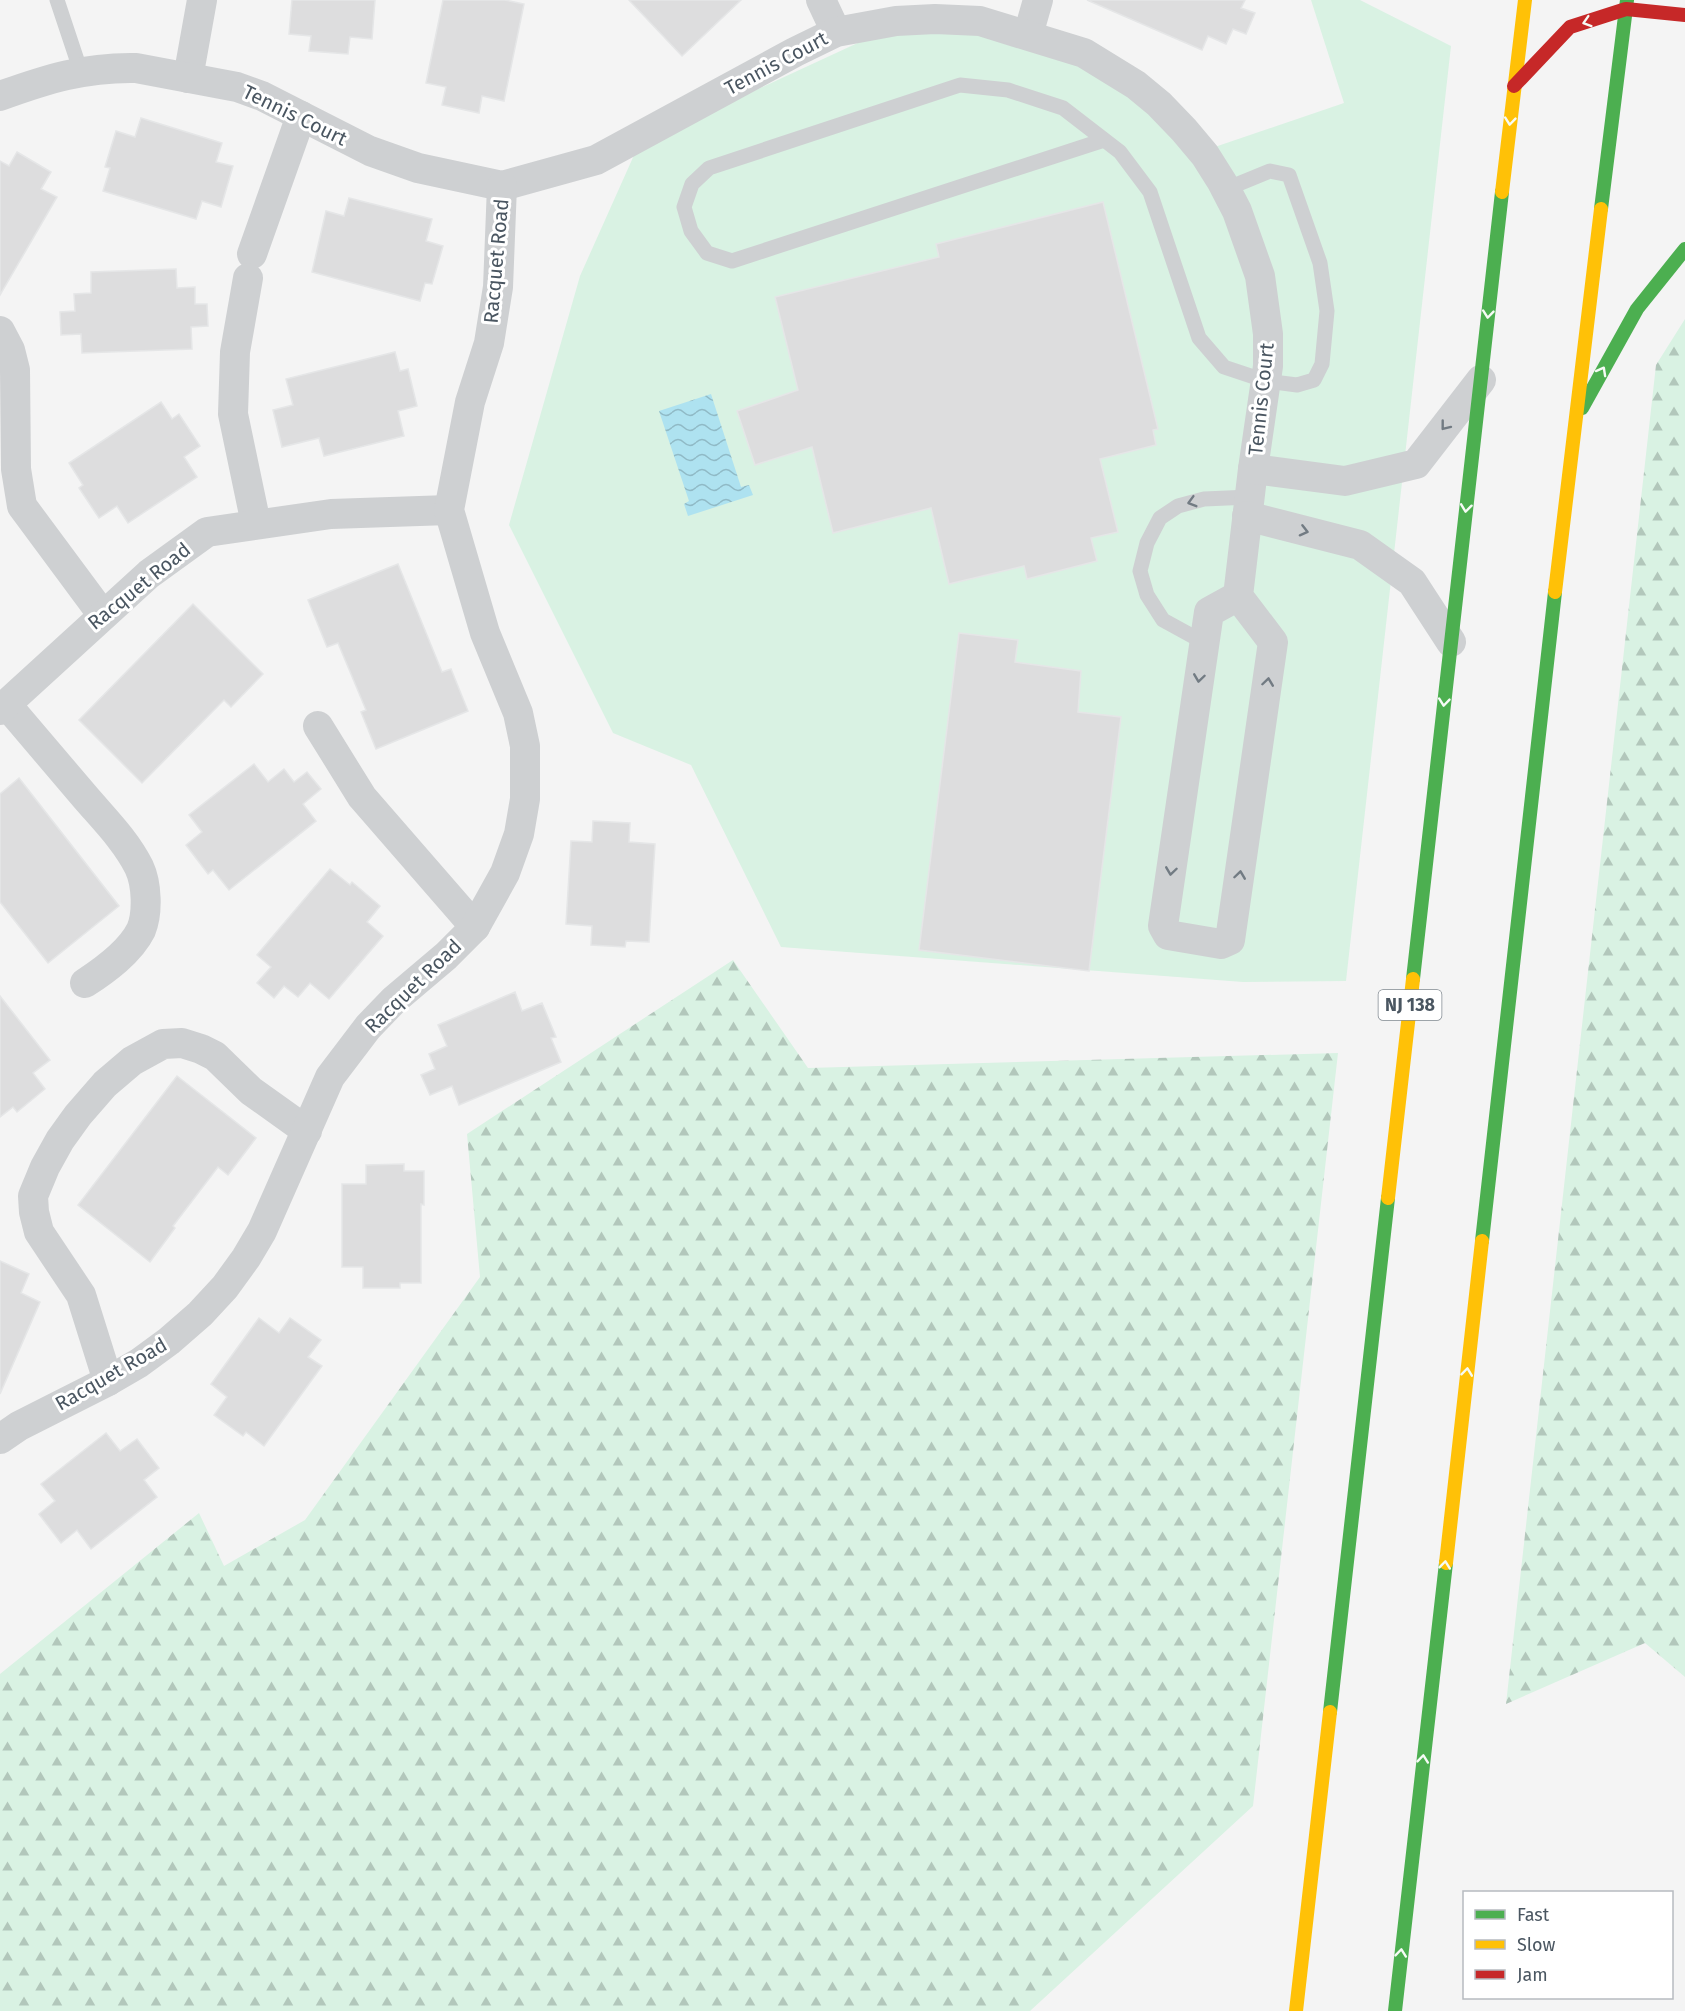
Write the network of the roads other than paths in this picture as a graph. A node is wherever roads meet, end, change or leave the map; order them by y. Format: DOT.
graph roads {
  1 [pos="57,0"];
  2 [pos="202,0"];
  3 [pos="821,0"];
  4 [pos="1038,0"];
  5 [pos="1525,0"];
  6 [pos="1627,5"];
  7 [pos="1685,15"];
  8 [pos="836,32"];
  9 [pos="1028,35"];
  10 [pos="81,72"];
  11 [pos="188,78"];
  12 [pos="1514,86"];
  13 [pos="0,96"];
  14 [pos="301,116"];
  15 [pos="1104,140"];
  16 [pos="502,186"];
  17 [pos="1226,189"];
  18 [pos="1685,249"];
  19 [pos="0,331"];
  20 [pos="1481,380"];
  21 [pos="1266,381"];
  22 [pos="1574,423"];
  23 [pos="1250,494"];
  24 [pos="449,510"];
  25 [pos="256,524"];
  26 [pos="1238,596"];
  27 [pos="102,614"];
  28 [pos="1451,642"];
  29 [pos="1204,643"];
  30 [pos="3,707"];
  31 [pos="318,726"];
  32 [pos="474,927"];
  33 [pos="85,983"];
  34 [pos="307,1131"];
  35 [pos="108,1381"];
  36 [pos="0,1439"];
  37 [pos="1296,2011"];
  38 [pos="1395,2011"];
  1 -- 10 [label="lane"];
  2 -- 11 [label="street"];
  3 -- 8 [label="street"];
  4 -- 9 [label="street"];
  5 -- 12 [label="highway, NJ 138"];
  6 -- 7 [label="highway"];
  6 -- 12 [label="highway, one-way"];
  6 -- 22 [label="highway"];
  8 -- 9 [label="street, Tennis Court"];
  8 -- 16 [label="street, Tennis Court"];
  9 -- 17 [label="street, Tennis Court"];
  10 -- 11 [label="street, Tennis Court"];
  10 -- 13 [label="street, Tennis Court"];
  11 -- 14 [label="street, Tennis Court"];
  12 -- 20 [label="highway, NJ 138, one-way"];
  14 -- 16 [label="street, Tennis Court"];
  14 -- 25 [label="street"];
  15 -- 15 [label="lane"];
  15 -- 21 [label="lane"];
  16 -- 24 [label="street, Racquet Road"];
  17 -- 21 [label="street, Tennis Court"];
  17 -- 21 [label="lane"];
  22 -- 18 [label="highway, one-way"];
  19 -- 27 [label="street"];
  20 -- 23 [label="street, Tennis Court, one-way"];
  20 -- 28 [label="highway, NJ 138, one-way"];
  21 -- 23 [label="street, Tennis Court"];
  38 -- 22 [label="highway, one-way"];
  23 -- 26 [label="street"];
  23 -- 28 [label="street, one-way"];
  23 -- 29 [label="lane, one-way"];
  24 -- 25 [label="street, Racquet Road"];
  24 -- 32 [label="street, Racquet Road"];
  25 -- 27 [label="street, Racquet Road"];
  26 -- 29 [label="street"];
  29 -- 26 [label="street, one-way"];
  27 -- 30 [label="street, Racquet Road"];
  28 -- 37 [label="highway, NJ 138, one-way"];
  30 -- 33 [label="street"];
  31 -- 32 [label="street"];
  32 -- 34 [label="street, Racquet Road"];
  34 -- 35 [label="street, Racquet Road"];
  34 -- 35 [label="street"];
  35 -- 36 [label="street, Racquet Road"];
}
